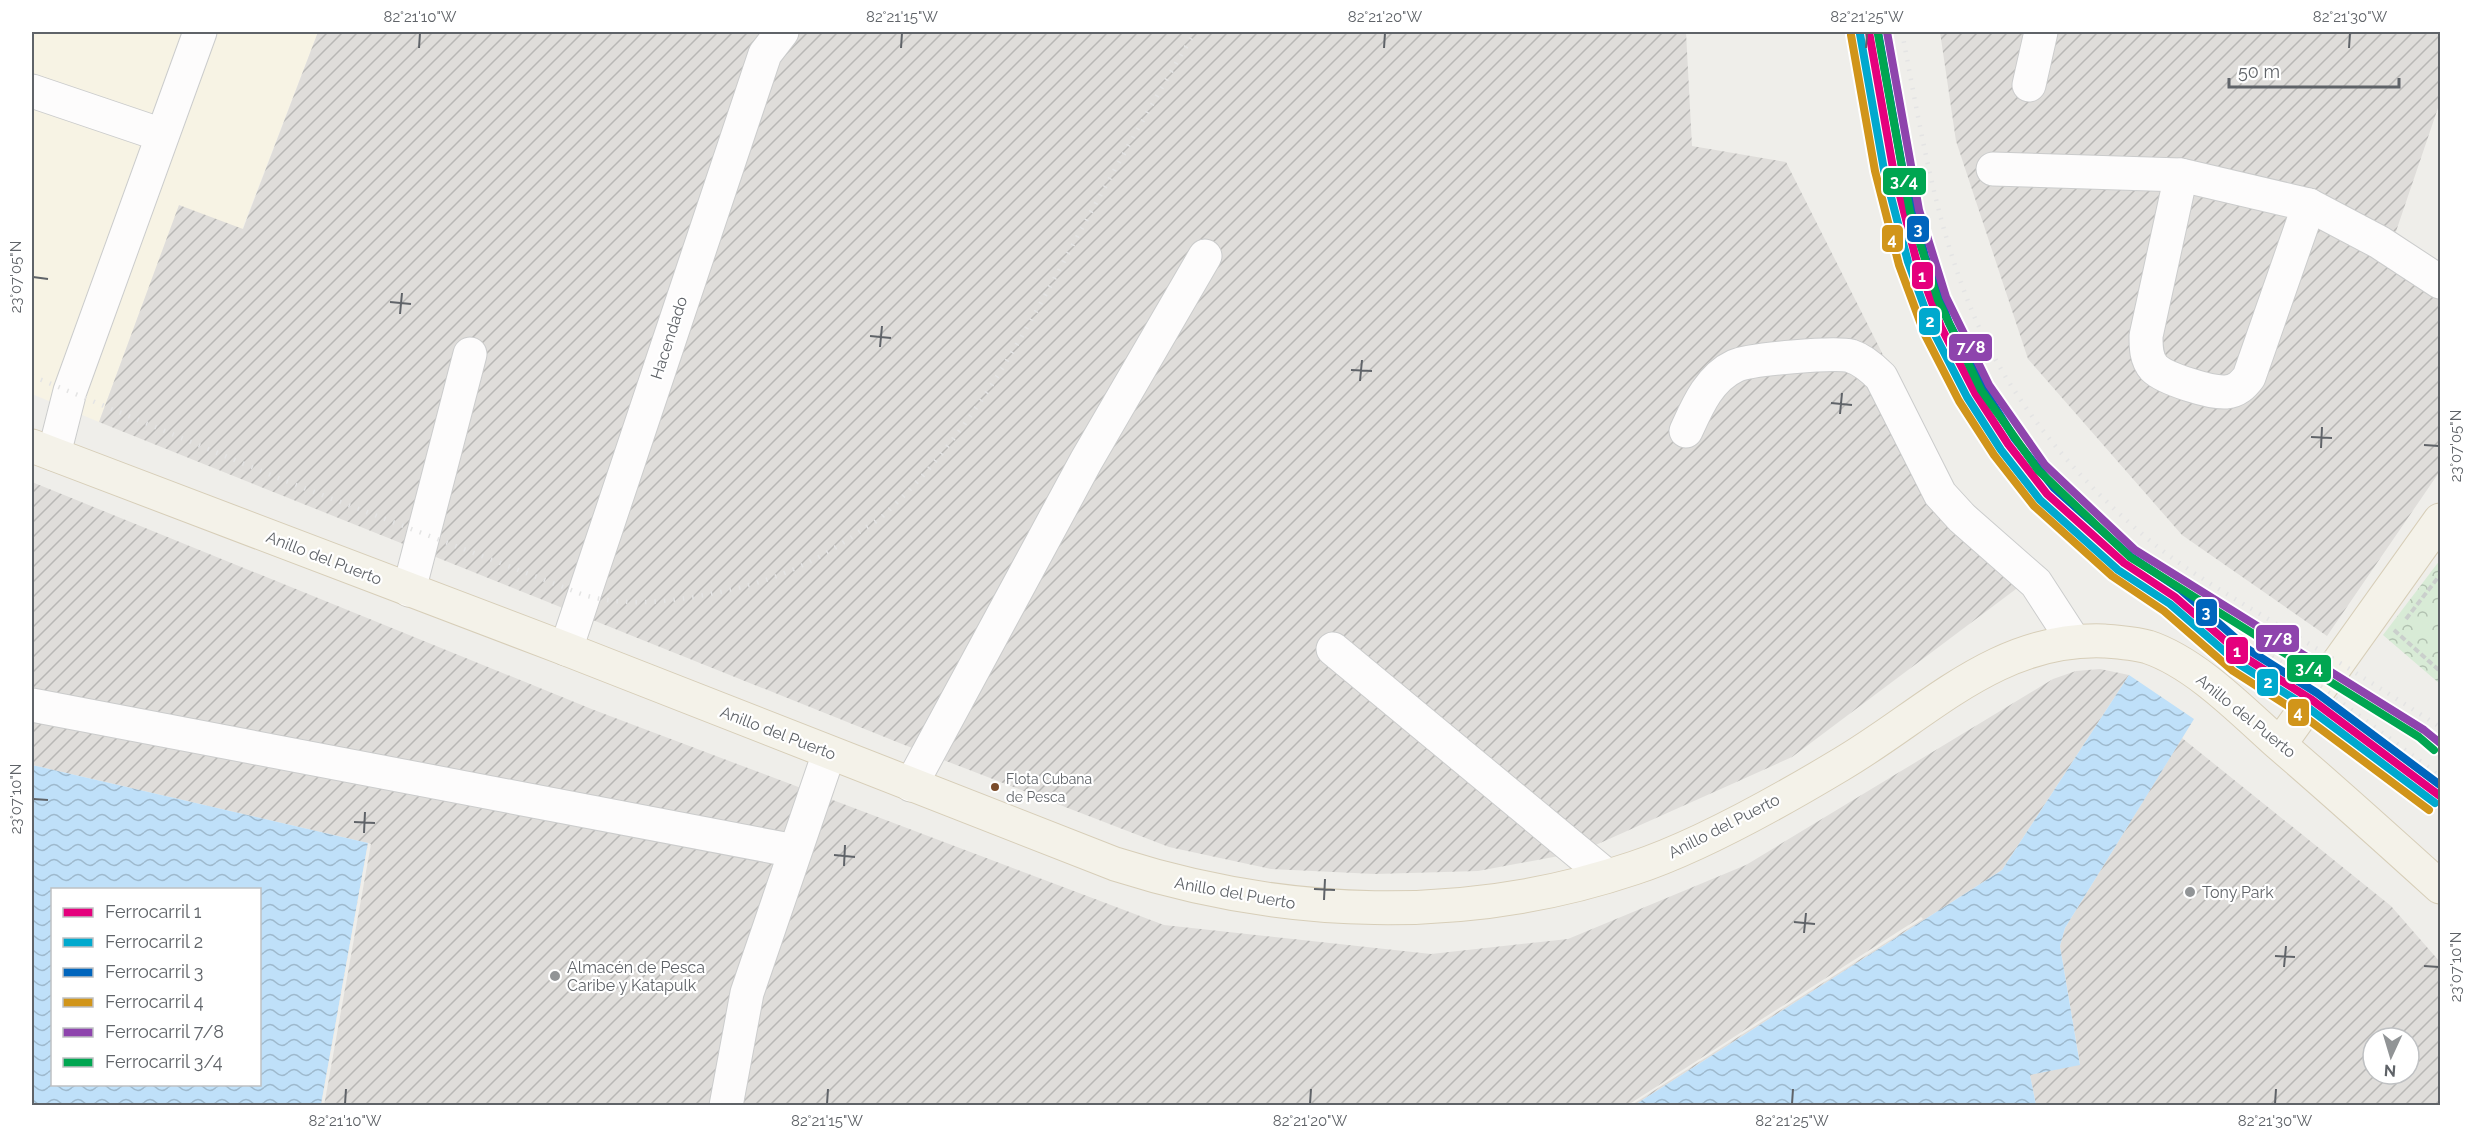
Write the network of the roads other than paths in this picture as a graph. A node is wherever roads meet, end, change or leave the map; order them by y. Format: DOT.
graph roads {
  1 [pos="200,32"];
  2 [pos="782,32"];
  3 [pos="2041,32"];
  4 [pos="2029,85"];
  5 [pos="32,91"];
  6 [pos="162,135"];
  7 [pos="1993,169"];
  8 [pos="2181,175"];
  9 [pos="2309,205"];
  10 [pos="1205,256"];
  11 [pos="2440,282"];
  12 [pos="470,354"];
  13 [pos="1686,431"];
  14 [pos="43,450"];
  15 [pos="2438,523"];
  16 [pos="409,590"];
  17 [pos="2073,640"];
  18 [pos="566,649"];
  19 [pos="1333,649"];
  20 [pos="32,705"];
  21 [pos="2280,744"];
  22 [pos="829,753"];
  23 [pos="910,785"];
  24 [pos="795,851"];
  25 [pos="1607,876"];
  26 [pos="2440,887"];
  27 [pos="726,1106"];
  1 -- 6 [label="street"];
  2 -- 18 [label="street, Hacendado"];
  3 -- 4 [label="street"];
  5 -- 6 [label="street"];
  6 -- 14 [label="street"];
  7 -- 8 [label="street"];
  8 -- 9 [label="street"];
  8 -- 9 [label="street"];
  9 -- 11 [label="street"];
  10 -- 23 [label="street"];
  12 -- 16 [label="street"];
  13 -- 17 [label="street"];
  14 -- 16 [label="main road, Anillo del Puerto"];
  15 -- 21 [label="main road"];
  16 -- 18 [label="main road, Anillo del Puerto"];
  17 -- 21 [label="main road, Anillo del Puerto"];
  17 -- 25 [label="main road, Anillo del Puerto"];
  18 -- 22 [label="main road, Anillo del Puerto"];
  19 -- 25 [label="street"];
  20 -- 24 [label="street"];
  21 -- 26 [label="main road, Anillo del Puerto"];
  22 -- 23 [label="main road, Anillo del Puerto"];
  22 -- 24 [label="street"];
  23 -- 25 [label="main road, Anillo del Puerto"];
  24 -- 27 [label="street"];
}
